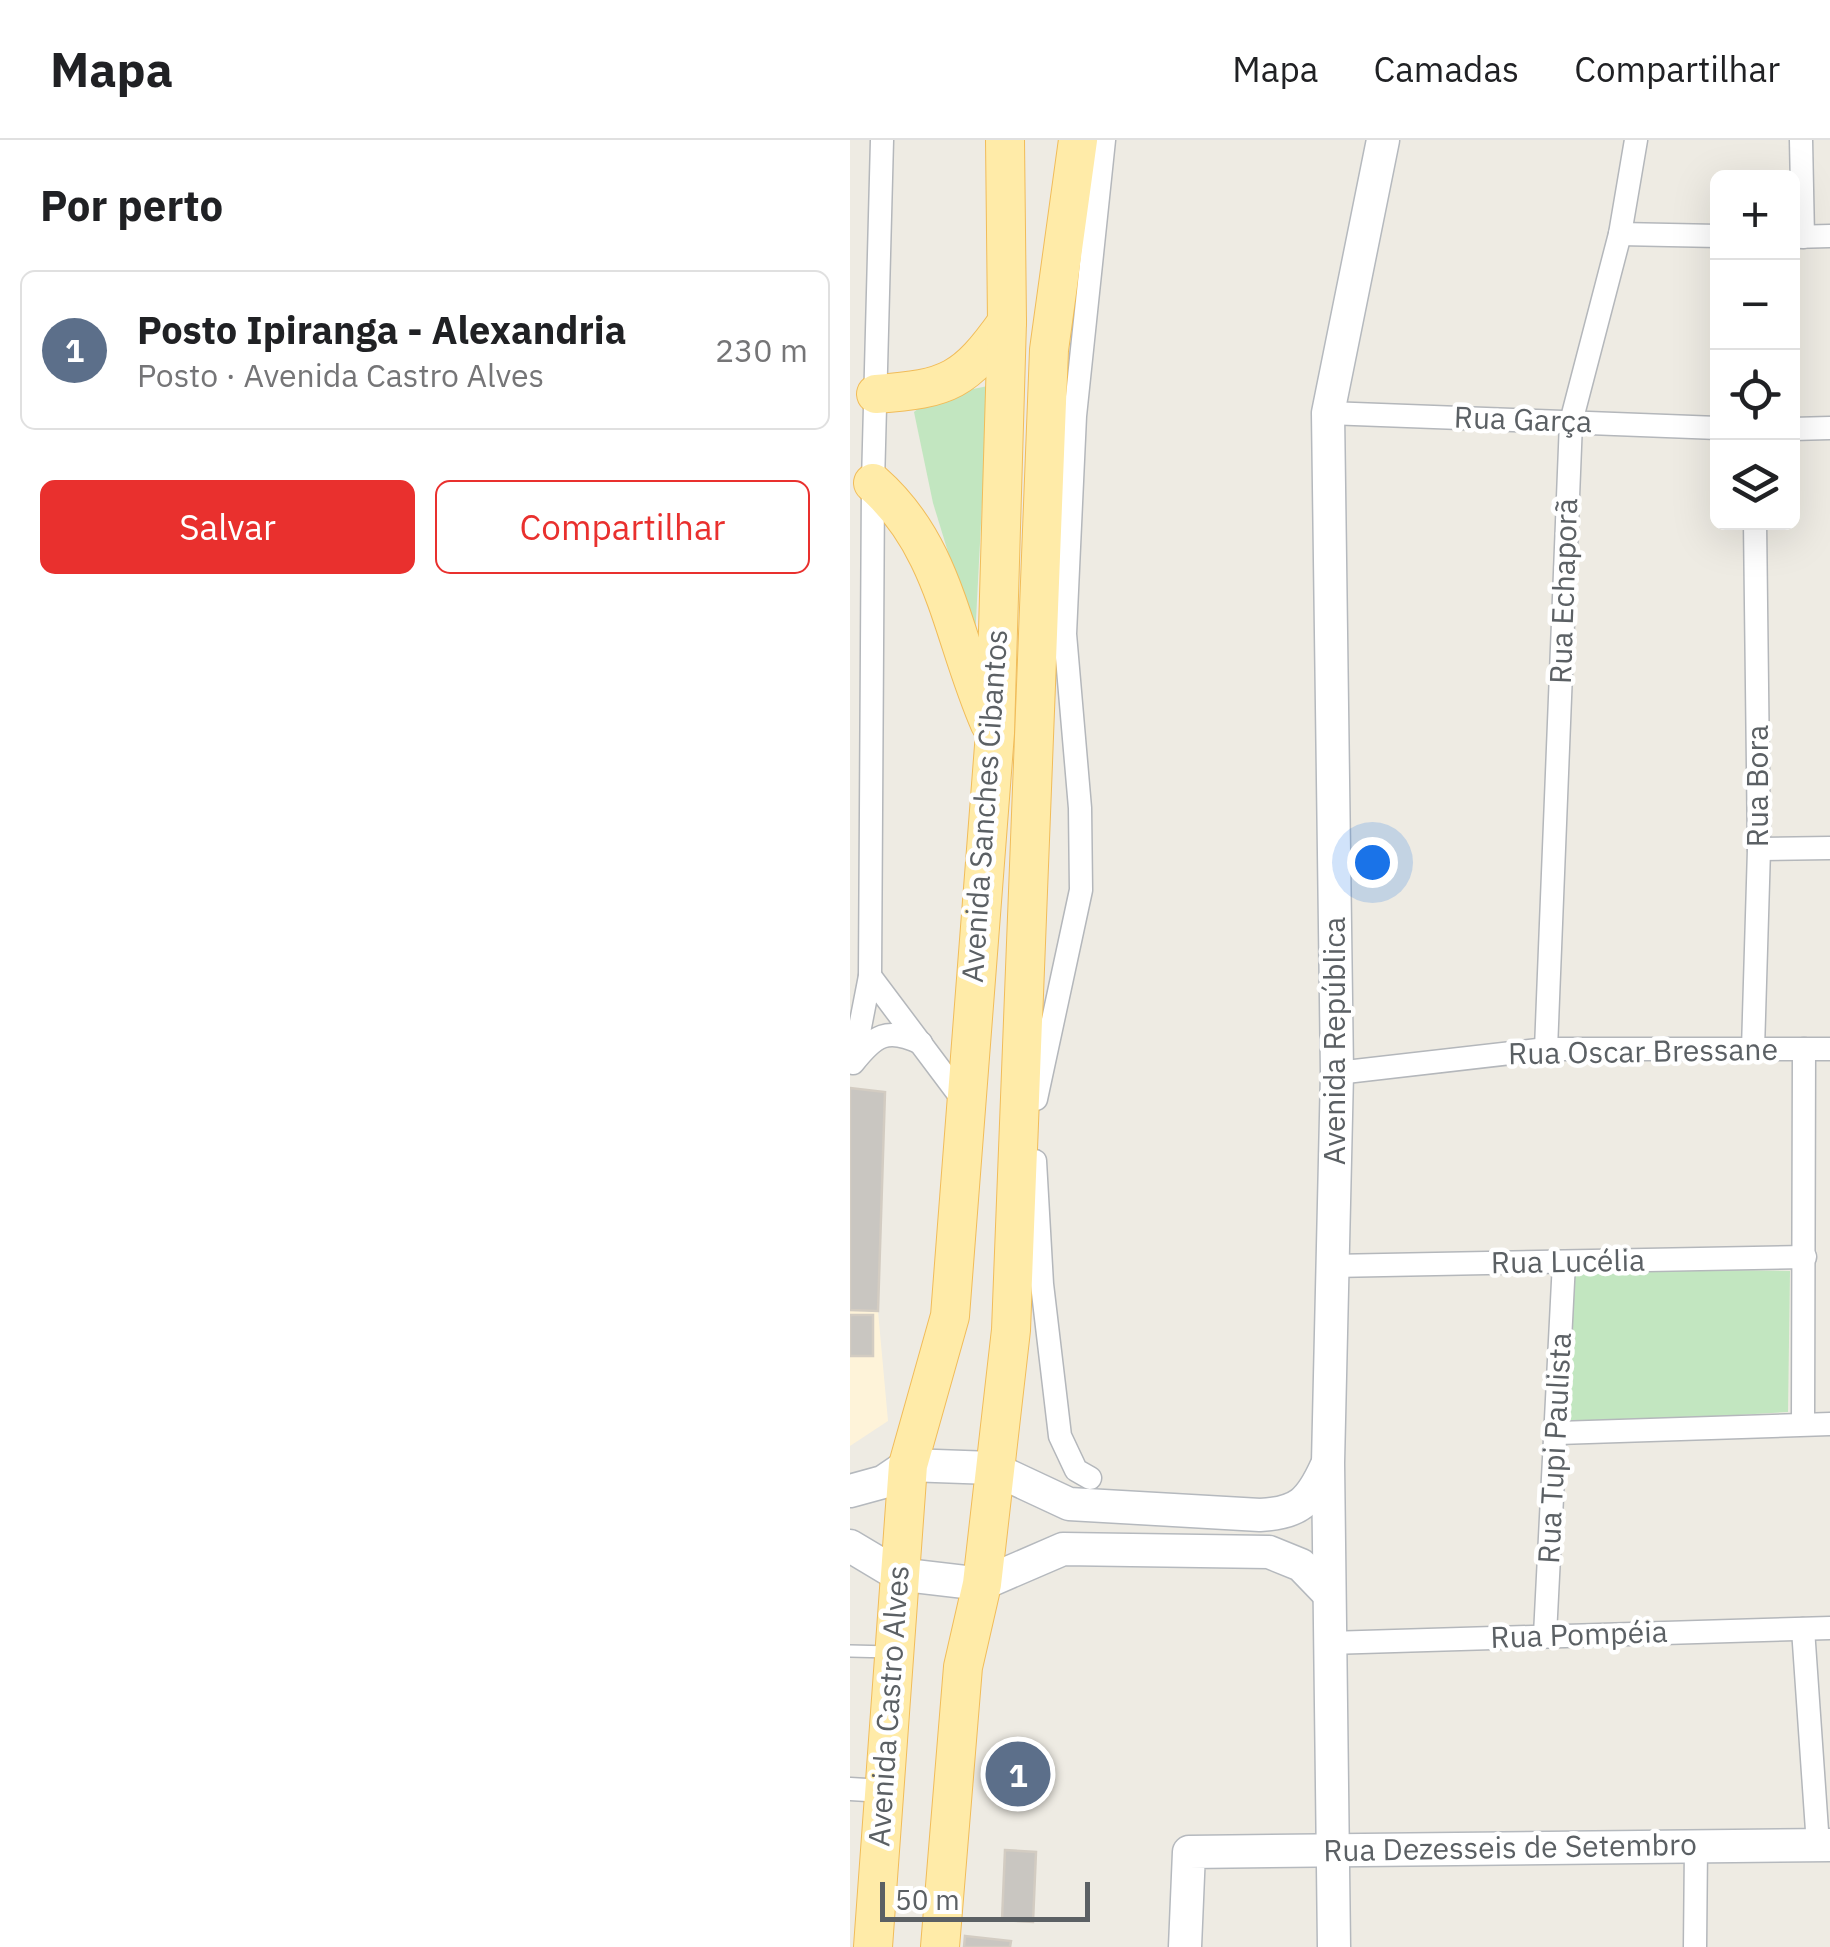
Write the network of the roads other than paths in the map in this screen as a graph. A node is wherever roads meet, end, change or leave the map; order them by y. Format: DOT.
graph roads {
  1 [pos="882,140"];
  2 [pos="1005,140"];
  3 [pos="1078,140"];
  4 [pos="1104,140"];
  5 [pos="1383,140"];
  6 [pos="1636,140"];
  7 [pos="1801,140"];
  8 [pos="1800,172"];
  9 [pos="1620,234"];
  10 [pos="1710,236"];
  11 [pos="1830,236"];
  12 [pos="1800,237"];
  13 [pos="1007,322"];
  14 [pos="876,394"];
  15 [pos="1328,413"];
  16 [pos="1571,422"];
  17 [pos="1710,428"];
  18 [pos="1830,428"];
  19 [pos="1800,429"];
  20 [pos="861,483"];
  21 [pos="1756,530"];
  22 [pos="995,733"];
  23 [pos="1759,848"];
  24 [pos="1830,848"];
  25 [pos="870,976"];
  26 [pos="921,1044"];
  27 [pos="1546,1049"];
  28 [pos="1752,1049"];
  29 [pos="1804,1049"];
  30 [pos="1830,1049"];
  31 [pos="1337,1073"];
  32 [pos="964,1100"];
  33 [pos="1805,1257"];
  34 [pos="1564,1262"];
  35 [pos="1332,1266"];
  36 [pos="1804,1424"];
  37 [pos="1830,1424"];
  38 [pos="1558,1433"];
  39 [pos="1328,1463"];
  40 [pos="908,1466"];
  41 [pos="992,1468"];
  42 [pos="1090,1478"];
  43 [pos="850,1491"];
  44 [pos="850,1546"];
  45 [pos="897,1574"];
  46 [pos="982,1584"];
  47 [pos="1328,1592"];
  48 [pos="1830,1628"];
  49 [pos="1804,1629"];
  50 [pos="1545,1635"];
  51 [pos="1329,1642"];
  52 [pos="850,1650"];
  53 [pos="896,1652"];
  54 [pos="867,1790"];
  55 [pos="1824,1845"];
  56 [pos="1696,1846"];
  57 [pos="1333,1849"];
  58 [pos="873,1947"];
  59 [pos="940,1947"];
  60 [pos="1185,1947"];
  61 [pos="1334,1947"];
  62 [pos="1694,1947"];
  1 -- 14 [label="street"];
  2 -- 13 [label="main road, Avenida Sanches Cibantos"];
  3 -- 41 [label="main road, Avenida Sanches Cibantos"];
  4 -- 42 [label="street"];
  5 -- 15 [label="main road, Avenida República"];
  6 -- 9 [label="street, Rua Echaporã"];
  7 -- 8 [label="street"];
  9 -- 10 [label="street"];
  9 -- 16 [label="street, Rua Echaporã"];
  11 -- 12 [label="street"];
  13 -- 14 [label="main road"];
  13 -- 22 [label="main road, Avenida Sanches Cibantos"];
  14 -- 20 [label="street"];
  15 -- 16 [label="street, Rua Garça"];
  15 -- 31 [label="main road, Avenida República"];
  16 -- 17 [label="street, Rua Garça"];
  16 -- 27 [label="street, Rua Echaporã"];
  18 -- 19 [label="street"];
  20 -- 22 [label="main road"];
  20 -- 25 [label="street"];
  21 -- 23 [label="street, Rua Bora"];
  22 -- 32 [label="main road, Avenida Sanches Cibantos"];
  23 -- 24 [label="street"];
  23 -- 28 [label="street, Rua Bora"];
  25 -- 26 [label="street"];
  25 -- 26 [label="street"];
  26 -- 32 [label="street"];
  27 -- 28 [label="street, Rua Oscar Bressane"];
  27 -- 31 [label="street, Rua Oscar Bressane"];
  28 -- 29 [label="street, Rua Oscar Bressane"];
  29 -- 30 [label="street, Rua Oscar Bressane"];
  29 -- 33 [label="street"];
  31 -- 35 [label="main road, Avenida República"];
  32 -- 40 [label="main road, Avenida Sanches Cibantos"];
  33 -- 34 [label="street, Rua Lucélia"];
  33 -- 36 [label="street"];
  34 -- 35 [label="street, Rua Lucélia"];
  34 -- 38 [label="street, Rua Tupi Paulista"];
  35 -- 39 [label="main road, Avenida República"];
  36 -- 37 [label="street"];
  36 -- 38 [label="street"];
  38 -- 50 [label="street, Rua Tupi Paulista"];
  39 -- 41 [label="main road"];
  39 -- 47 [label="main road, Avenida República"];
  40 -- 41 [label="main road"];
  40 -- 43 [label="main road"];
  40 -- 45 [label="main road, Avenida Castro Alves"];
  41 -- 46 [label="main road"];
  44 -- 45 [label="main road"];
  45 -- 46 [label="main road"];
  45 -- 53 [label="main road, Avenida Castro Alves"];
  46 -- 47 [label="main road"];
  46 -- 59 [label="main road"];
  47 -- 51 [label="main road, Avenida República"];
  48 -- 49 [label="street, Rua Pompéia"];
  49 -- 50 [label="street, Rua Pompéia"];
  49 -- 55 [label="street"];
  50 -- 51 [label="street, Rua Pompéia"];
  51 -- 57 [label="main road, Avenida República"];
  52 -- 53 [label="lane"];
  53 -- 54 [label="main road, Avenida Castro Alves"];
  54 -- 58 [label="main road, Avenida Castro Alves"];
  55 -- 56 [label="main road, Rua Dezesseis de Setembro"];
  56 -- 57 [label="main road, Rua Dezesseis de Setembro"];
  56 -- 62 [label="street"];
  57 -- 60 [label="main road, Rua Dezesseis de Setembro"];
  57 -- 61 [label="main road, Avenida República"];
}
